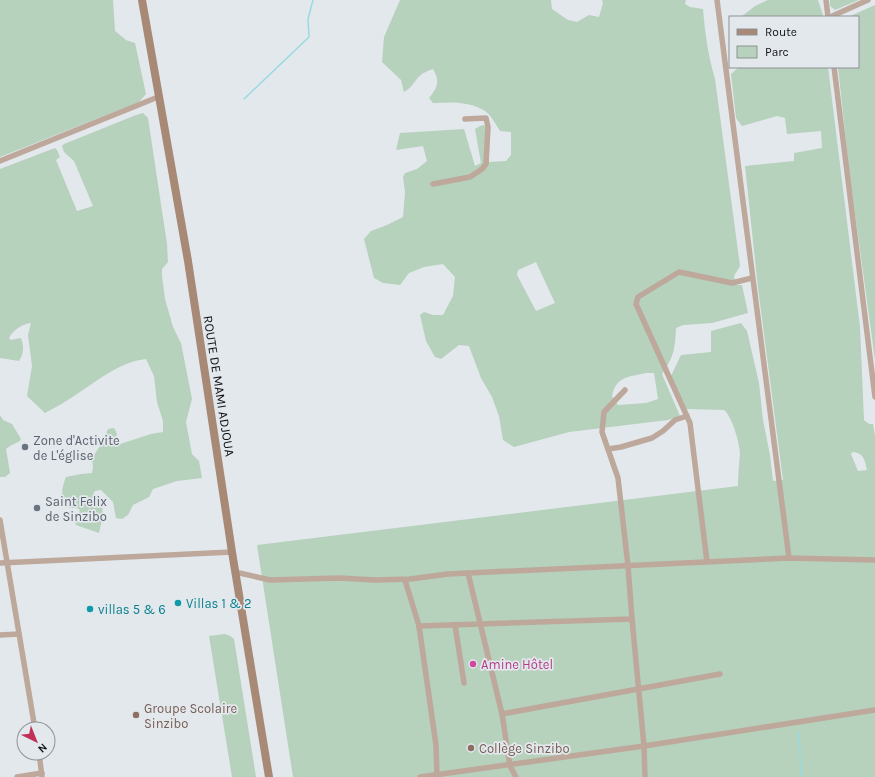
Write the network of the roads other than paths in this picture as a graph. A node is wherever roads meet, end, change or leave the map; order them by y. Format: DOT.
graph roads {
  1 [pos="142,0"];
  2 [pos="716,0"];
  3 [pos="826,0"];
  4 [pos="868,0"];
  5 [pos="829,16"];
  6 [pos="831,16"];
  7 [pos="728,64"];
  8 [pos="834,68"];
  9 [pos="158,97"];
  10 [pos="465,120"];
  11 [pos="0,161"];
  12 [pos="433,184"];
  13 [pos="752,278"];
  14 [pos="625,390"];
  15 [pos="875,397"];
  16 [pos="687,416"];
  17 [pos="608,449"];
  18 [pos="0,520"];
  19 [pos="232,552"];
  20 [pos="789,558"];
  21 [pos="875,560"];
  22 [pos="707,562"];
  23 [pos="0,563"];
  24 [pos="7,563"];
  25 [pos="628,566"];
  26 [pos="235,572"];
  27 [pos="468,574"];
  28 [pos="405,580"];
  29 [pos="632,619"];
  30 [pos="480,624"];
  31 [pos="455,625"];
  32 [pos="419,626"];
  33 [pos="19,634"];
  34 [pos="0,635"];
  35 [pos="720,674"];
  36 [pos="464,683"];
  37 [pos="639,689"];
  38 [pos="875,710"];
  39 [pos="502,714"];
  40 [pos="34,721"];
  41 [pos="644,746"];
  42 [pos="40,761"];
  43 [pos="510,766"];
  44 [pos="42,775"];
  45 [pos="437,776"];
  46 [pos="17,777"];
  47 [pos="269,777"];
  48 [pos="420,777"];
  49 [pos="516,777"];
  50 [pos="645,777"];
  1 -- 9 [label="street, ROUTE DE MAMI ADJOUA"];
  2 -- 7 [label="street"];
  3 -- 5 [label="street"];
  4 -- 6 [label="street"];
  7 -- 13 [label="street"];
  8 -- 15 [label="street"];
  9 -- 11 [label="street"];
  9 -- 19 [label="street, ROUTE DE MAMI ADJOUA"];
  10 -- 12 [label="street"];
  13 -- 16 [label="street"];
  13 -- 20 [label="street"];
  14 -- 17 [label="street"];
  16 -- 17 [label="street"];
  16 -- 22 [label="street"];
  17 -- 25 [label="street"];
  18 -- 24 [label="street"];
  19 -- 24 [label="street"];
  19 -- 26 [label="street, ROUTE DE MAMI ADJOUA"];
  20 -- 21 [label="street"];
  20 -- 22 [label="street"];
  22 -- 25 [label="street"];
  23 -- 24 [label="street"];
  24 -- 33 [label="street"];
  25 -- 27 [label="street"];
  25 -- 29 [label="street"];
  26 -- 28 [label="street"];
  26 -- 47 [label="street, ROUTE DE MAMI ADJOUA"];
  27 -- 28 [label="street"];
  27 -- 30 [label="street"];
  28 -- 32 [label="street"];
  29 -- 30 [label="street"];
  29 -- 37 [label="street"];
  30 -- 31 [label="street"];
  30 -- 39 [label="street"];
  31 -- 32 [label="street"];
  31 -- 36 [label="street"];
  32 -- 45 [label="street"];
  33 -- 34 [label="street"];
  33 -- 40 [label="street"];
  35 -- 37 [label="street"];
  37 -- 39 [label="street"];
  37 -- 41 [label="street"];
  38 -- 41 [label="street"];
  39 -- 43 [label="street"];
  41 -- 43 [label="street"];
  41 -- 50 [label="street"];
  42 -- 44 [label="street"];
  43 -- 45 [label="street"];
  43 -- 49 [label="street"];
  44 -- 46 [label="street"];
  45 -- 48 [label="street"];
}
